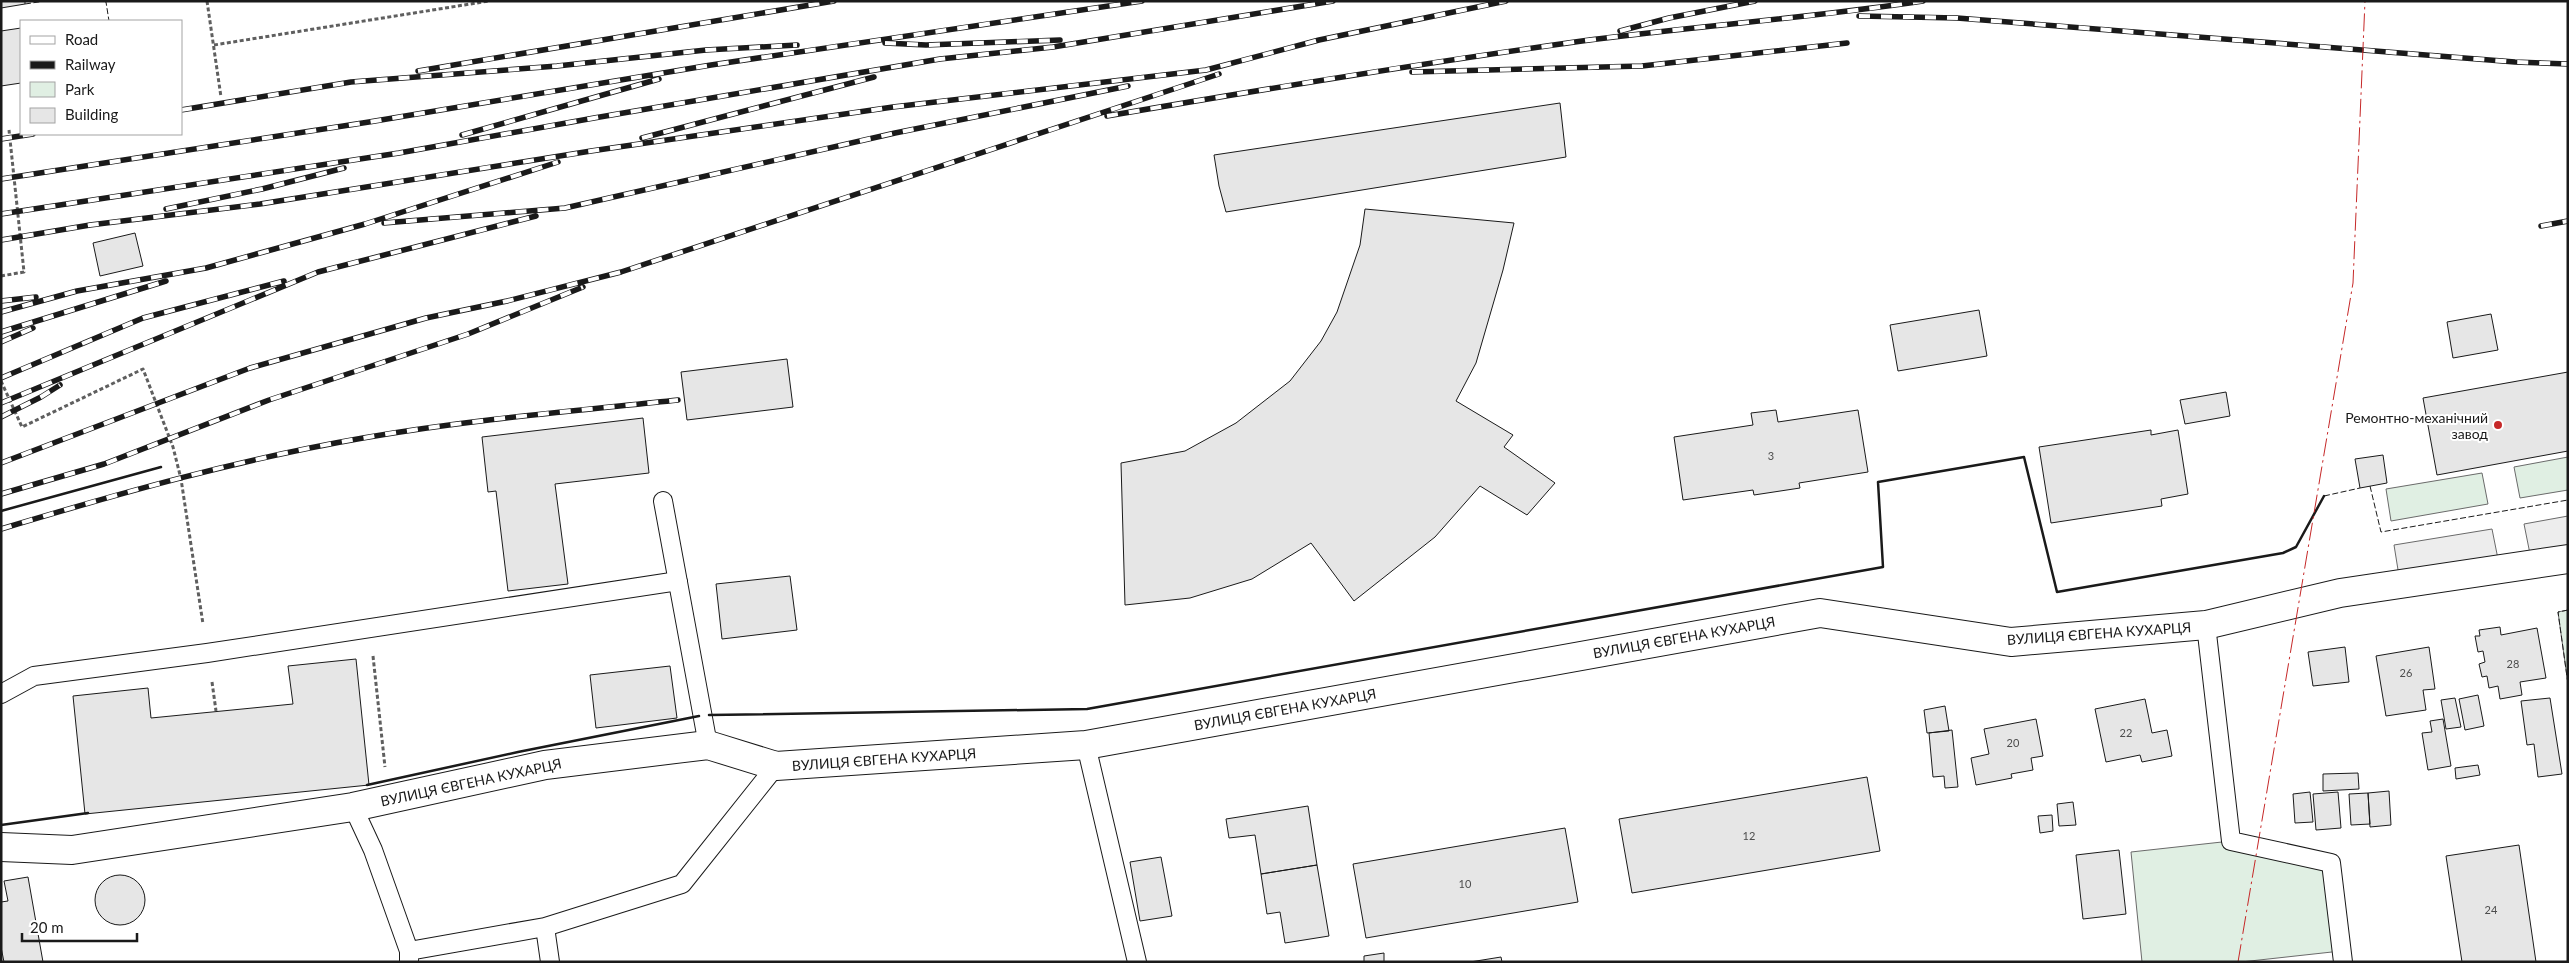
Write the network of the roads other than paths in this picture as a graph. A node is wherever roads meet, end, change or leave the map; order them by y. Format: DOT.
graph roads {
  1 [pos="663,501"];
  2 [pos="2568,559"];
  3 [pos="678,581"];
  4 [pos="2206,625"];
  5 [pos="1,694"];
  6 [pos="708,745"];
  7 [pos="1086,745"];
  8 [pos="776,766"];
  9 [pos="353,807"];
  10 [pos="1,847"];
  11 [pos="545,927"];
  12 [pos="409,956"];
  13 [pos="550,962"];
  14 [pos="1137,962"];
  15 [pos="2343,962"];
  1 -- 3 [label="lane"];
  2 -- 4 [label="street, ВУЛИЦЯ ЄВГЕНА КУХАРЦЯ"];
  3 -- 5 [label="lane"];
  3 -- 6 [label="lane"];
  4 -- 7 [label="street, ВУЛИЦЯ ЄВГЕНА КУХАРЦЯ"];
  4 -- 15 [label="lane"];
  6 -- 8 [label="street, ВУЛИЦЯ ЄВГЕНА КУХАРЦЯ"];
  6 -- 9 [label="street, ВУЛИЦЯ ЄВГЕНА КУХАРЦЯ"];
  7 -- 8 [label="street, ВУЛИЦЯ ЄВГЕНА КУХАРЦЯ"];
  7 -- 14 [label="lane"];
  8 -- 11 [label="lane"];
  9 -- 10 [label="street, ВУЛИЦЯ ЄВГЕНА КУХАРЦЯ"];
  9 -- 12 [label="lane"];
  11 -- 12 [label="lane"];
  11 -- 13 [label="lane"];
}
